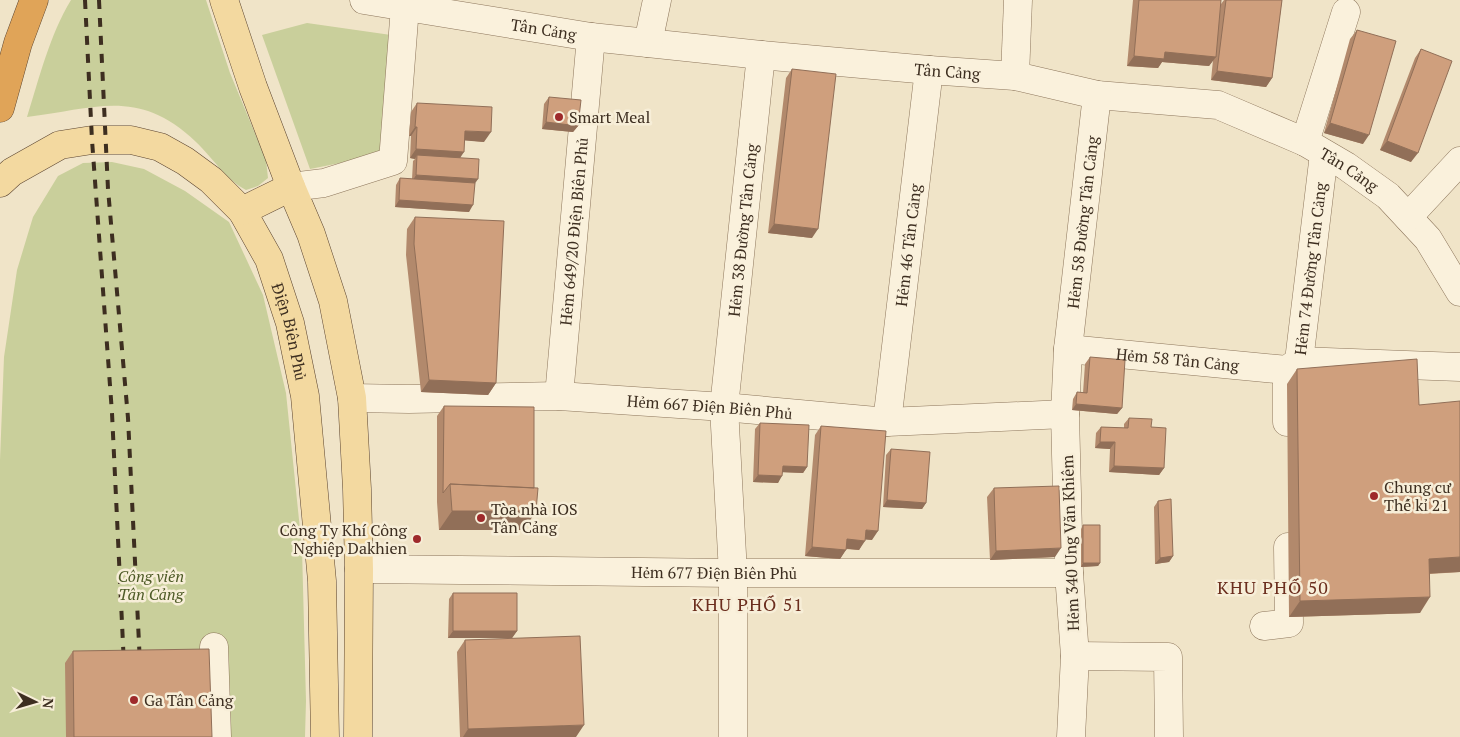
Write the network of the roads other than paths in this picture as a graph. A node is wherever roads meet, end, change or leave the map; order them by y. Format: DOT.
graph roads {
  1 [pos="34,0"];
  2 [pos="224,0"];
  3 [pos="364,0"];
  4 [pos="657,0"];
  5 [pos="1018,0"];
  6 [pos="405,7"];
  7 [pos="1346,12"];
  8 [pos="591,37"];
  9 [pos="648,43"];
  10 [pos="761,55"];
  11 [pos="929,70"];
  12 [pos="1015,76"];
  13 [pos="1097,95"];
  14 [pos="0,108"];
  15 [pos="1315,148"];
  16 [pos="1460,161"];
  17 [pos="0,183"];
  18 [pos="291,187"];
  19 [pos="242,211"];
  20 [pos="1408,217"];
  21 [pos="1459,288"];
  22 [pos="1068,349"];
  23 [pos="1293,365"];
  24 [pos="1460,367"];
  25 [pos="559,396"];
  26 [pos="352,398"];
  27 [pos="724,407"];
  28 [pos="1065,414"];
  29 [pos="887,422"];
  30 [pos="1287,442"];
  31 [pos="1288,520"];
  32 [pos="359,569"];
  33 [pos="1069,572"];
  34 [pos="733,573"];
  35 [pos="1264,626"];
  36 [pos="214,647"];
  37 [pos="1075,656"];
  38 [pos="217,737"];
  39 [pos="325,737"];
  40 [pos="358,737"];
  41 [pos="734,737"];
  42 [pos="1071,737"];
  43 [pos="1169,737"];
  1 -- 14 [label="highway"];
  2 -- 18 [label="main road"];
  3 -- 6 [label="street, Tân Cảng"];
  4 -- 9 [label="street"];
  5 -- 12 [label="street"];
  6 -- 8 [label="street, Tân Cảng"];
  6 -- 18 [label="street"];
  7 -- 15 [label="street, Hẻm 74 Đường Tân Cảng"];
  8 -- 9 [label="street, Tân Cảng"];
  8 -- 25 [label="street, Hẻm 649/20 Điện Biên Phủ"];
  9 -- 10 [label="street, Tân Cảng"];
  10 -- 11 [label="street, Tân Cảng"];
  10 -- 27 [label="street, Hẻm 38 Đường Tân Cảng"];
  11 -- 12 [label="street, Tân Cảng"];
  11 -- 29 [label="street, Hẻm 46 Tân Cảng"];
  12 -- 13 [label="street, Tân Cảng"];
  13 -- 15 [label="street, Tân Cảng"];
  13 -- 22 [label="street, Hẻm 58 Đường Tân Cảng"];
  15 -- 20 [label="street, Tân Cảng"];
  15 -- 23 [label="street, Hẻm 74 Đường Tân Cảng"];
  16 -- 20 [label="street"];
  17 -- 19 [label="main road, Điện Biên Phủ"];
  18 -- 19 [label="main road"];
  18 -- 26 [label="main road"];
  19 -- 39 [label="main road, Điện Biên Phủ"];
  20 -- 21 [label="street, Tân Cảng"];
  22 -- 23 [label="street, Hẻm 58 Tân Cảng"];
  22 -- 28 [label="street, Hẻm 340 Ung Văn Khiêm"];
  23 -- 24 [label="street"];
  23 -- 30 [label="street, Hẻm 74 Đường Tân Cảng"];
  25 -- 26 [label="street, Hẻm 667 Điện Biên Phủ"];
  25 -- 27 [label="street, Hẻm 667 Điện Biên Phủ"];
  26 -- 32 [label="main road"];
  27 -- 29 [label="street, Hẻm 667 Điện Biên Phủ"];
  27 -- 34 [label="street, Hẻm 38 Đường Tân Cảng"];
  28 -- 29 [label="street, Hẻm 667 Điện Biên Phủ"];
  28 -- 33 [label="street, Hẻm 340 Ung Văn Khiêm"];
  31 -- 35 [label="street"];
  32 -- 34 [label="street, Hẻm 677 Điện Biên Phủ"];
  32 -- 40 [label="main road"];
  33 -- 34 [label="street, Hẻm 677 Điện Biên Phủ"];
  33 -- 37 [label="street, Hẻm 340 Ung Văn Khiêm"];
  34 -- 41 [label="street, Hẻm 38 Đường Tân Cảng"];
  36 -- 38 [label="street"];
  37 -- 42 [label="street, Hẻm 340 Ung Văn Khiêm"];
  37 -- 43 [label="street"];
}
